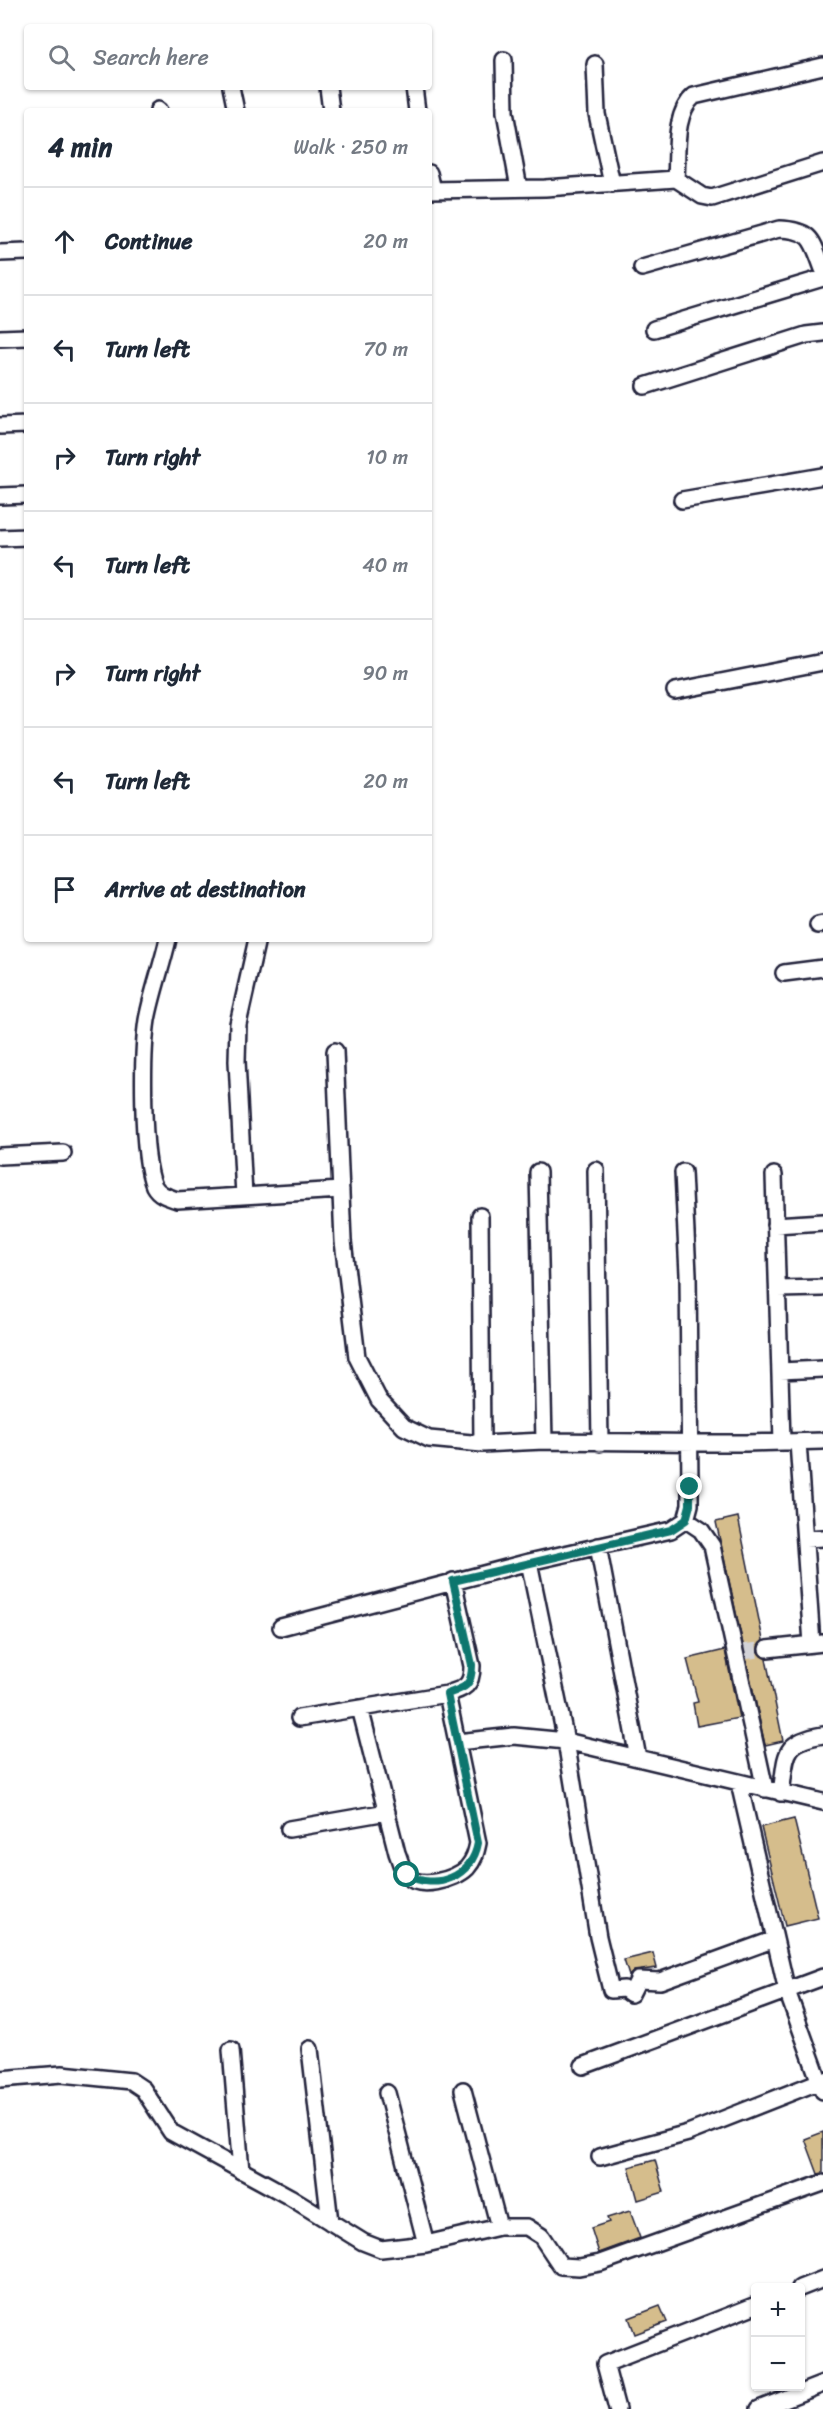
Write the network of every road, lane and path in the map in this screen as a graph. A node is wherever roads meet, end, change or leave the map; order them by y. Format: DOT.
graph roads {
  1 [pos="504,60"];
  2 [pos="595,64"];
  3 [pos="823,66"];
  4 [pos="232,90"];
  5 [pos="328,90"];
  6 [pos="414,90"];
  7 [pos="235,108"];
  8 [pos="331,108"];
  9 [pos="417,108"];
  10 [pos="823,163"];
  11 [pos="676,179"];
  12 [pos="612,184"];
  13 [pos="519,188"];
  14 [pos="432,190"];
  15 [pos="24,252"];
  16 [pos="0,253"];
  17 [pos="642,268"];
  18 [pos="823,269"];
  19 [pos="823,278"];
  20 [pos="654,329"];
  21 [pos="823,333"];
  22 [pos="24,337"];
  23 [pos="0,338"];
  24 [pos="645,386"];
  25 [pos="24,425"];
  26 [pos="0,426"];
  27 [pos="823,476"];
  28 [pos="24,495"];
  29 [pos="0,496"];
  30 [pos="682,500"];
  31 [pos="24,537"];
  32 [pos="0,538"];
  33 [pos="823,662"];
  34 [pos="675,690"];
  35 [pos="167,942"];
  36 [pos="256,942"];
  37 [pos="823,968"];
  38 [pos="784,974"];
  39 [pos="335,1051"];
  40 [pos="63,1153"];
  41 [pos="0,1156"];
  42 [pos="596,1170"];
  43 [pos="538,1172"];
  44 [pos="683,1172"];
  45 [pos="774,1175"];
  46 [pos="340,1190"];
  47 [pos="244,1196"];
  48 [pos="480,1216"];
  49 [pos="823,1222"];
  50 [pos="775,1225"];
  51 [pos="823,1288"];
  52 [pos="778,1289"];
  53 [pos="823,1369"];
  54 [pos="780,1371"];
  55 [pos="544,1441"];
  56 [pos="688,1441"];
  57 [pos="823,1441"];
  58 [pos="782,1442"];
  59 [pos="798,1442"];
  60 [pos="600,1443"];
  61 [pos="483,1444"];
  62 [pos="686,1520"];
  63 [pos="823,1538"];
  64 [pos="805,1539"];
  65 [pos="597,1546"];
  66 [pos="529,1562"];
  67 [pos="453,1581"];
  68 [pos="282,1627"];
  69 [pos="818,1643"];
  70 [pos="767,1649"];
  71 [pos="447,1694"];
  72 [pos="360,1708"];
  73 [pos="299,1718"];
  74 [pos="823,1735"];
  75 [pos="566,1741"];
  76 [pos="457,1742"];
  77 [pos="638,1758"];
  78 [pos="739,1783"];
  79 [pos="765,1789"];
  80 [pos="781,1793"];
  81 [pos="823,1802"];
  82 [pos="387,1812"];
  83 [pos="289,1829"];
  84 [pos="775,1939"];
  85 [pos="823,1977"];
  86 [pos="787,1991"];
  87 [pos="310,2049"];
  88 [pos="231,2050"];
  89 [pos="583,2066"];
  90 [pos="0,2079"];
  91 [pos="822,2084"];
  92 [pos="463,2090"];
  93 [pos="387,2093"];
  94 [pos="600,2157"];
  95 [pos="242,2171"];
  96 [pos="823,2183"];
  97 [pos="330,2222"];
  98 [pos="499,2227"];
  99 [pos="426,2244"];
  100 [pos="823,2279"];
  101 [pos="805,2286"];
  102 [pos="751,2307"];
  103 [pos="823,2384"];
  104 [pos="617,2409"];
  105 [pos="759,2409"];
  1 -- 13 [label="street"];
  2 -- 12 [label="street"];
  3 -- 11 [label="street"];
  4 -- 7 [label="street"];
  5 -- 8 [label="street"];
  6 -- 9 [label="street"];
  10 -- 11 [label="street"];
  11 -- 12 [label="street"];
  12 -- 13 [label="street"];
  13 -- 14 [label="street"];
  15 -- 16 [label="street"];
  17 -- 18 [label="street"];
  19 -- 20 [label="street"];
  21 -- 24 [label="street"];
  22 -- 23 [label="street"];
  25 -- 26 [label="street"];
  27 -- 30 [label="street"];
  28 -- 29 [label="street"];
  31 -- 32 [label="street"];
  33 -- 34 [label="street"];
  35 -- 47 [label="street"];
  36 -- 47 [label="street"];
  37 -- 38 [label="street"];
  39 -- 46 [label="street"];
  40 -- 41 [label="street"];
  42 -- 60 [label="street"];
  43 -- 55 [label="street"];
  44 -- 56 [label="street"];
  45 -- 50 [label="street"];
  46 -- 47 [label="street"];
  46 -- 61 [label="street"];
  48 -- 61 [label="street"];
  49 -- 50 [label="street"];
  50 -- 52 [label="street"];
  51 -- 52 [label="street"];
  52 -- 54 [label="street"];
  53 -- 54 [label="street"];
  54 -- 58 [label="street"];
  55 -- 60 [label="street"];
  55 -- 61 [label="street"];
  56 -- 58 [label="street"];
  56 -- 60 [label="street"];
  56 -- 62 [label="street"];
  57 -- 59 [label="street"];
  58 -- 59 [label="street"];
  59 -- 64 [label="street"];
  62 -- 65 [label="street"];
  62 -- 79 [label="street"];
  63 -- 64 [label="street"];
  64 -- 69 [label="street"];
  65 -- 66 [label="street"];
  65 -- 77 [label="street"];
  66 -- 67 [label="street"];
  66 -- 75 [label="street"];
  67 -- 68 [label="street"];
  67 -- 71 [label="street"];
  69 -- 70 [label="street"];
  71 -- 72 [label="street"];
  71 -- 76 [label="street"];
  72 -- 73 [label="street"];
  72 -- 82 [label="street"];
  74 -- 80 [label="street"];
  75 -- 76 [label="street"];
  75 -- 77 [label="street"];
  75 -- 84 [label="street"];
  76 -- 82 [label="street"];
  77 -- 78 [label="street"];
  78 -- 79 [label="street"];
  78 -- 84 [label="street"];
  79 -- 80 [label="street"];
  80 -- 81 [label="street"];
  82 -- 83 [label="street"];
  84 -- 86 [label="street"];
  85 -- 86 [label="street"];
  86 -- 89 [label="street"];
  86 -- 91 [label="street"];
  87 -- 97 [label="street"];
  88 -- 95 [label="street"];
  90 -- 95 [label="street"];
  91 -- 94 [label="street"];
  92 -- 98 [label="street"];
  93 -- 99 [label="street"];
  95 -- 97 [label="street"];
  96 -- 98 [label="street"];
  97 -- 99 [label="street"];
  98 -- 99 [label="street"];
  100 -- 101 [label="street"];
  102 -- 104 [label="street"];
  103 -- 105 [label="street"];
}
